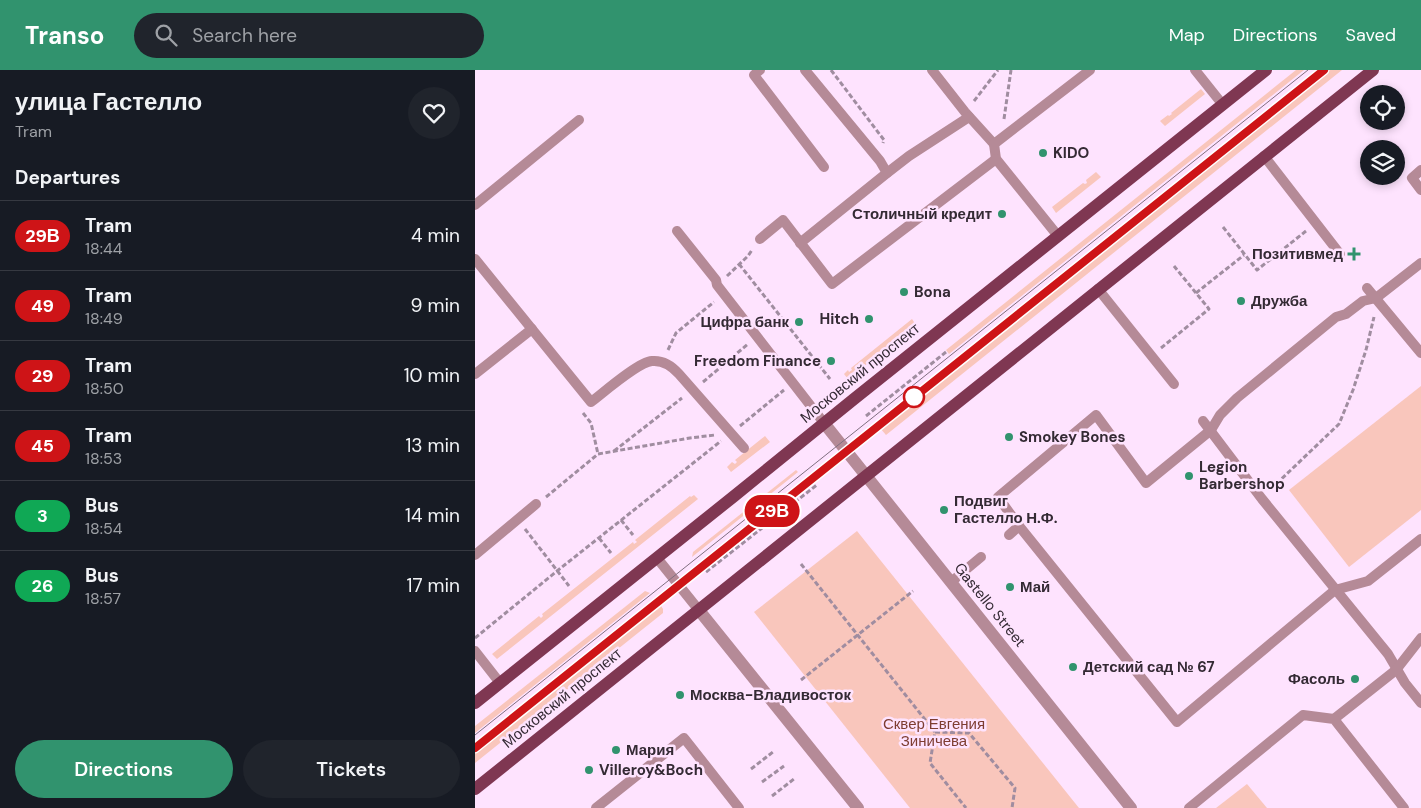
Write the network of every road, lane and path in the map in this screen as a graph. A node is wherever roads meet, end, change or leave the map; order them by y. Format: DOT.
graph roads {
  1 [pos="760,70"];
  2 [pos="805,70"];
  3 [pos="831,70"];
  4 [pos="932,70"];
  5 [pos="997,70"];
  6 [pos="1011,70"];
  7 [pos="1090,70"];
  8 [pos="1195,70"];
  9 [pos="1266,70"];
  10 [pos="1373,70"];
  11 [pos="1223,104"];
  12 [pos="967,114"];
  13 [pos="579,120"];
  14 [pos="998,141"];
  15 [pos="1264,156"];
  16 [pos="996,159"];
  17 [pos="880,161"];
  18 [pos="824,167"];
  19 [pos="1421,170"];
  20 [pos="887,173"];
  21 [pos="1421,190"];
  22 [pos="475,205"];
  23 [pos="1316,223"];
  24 [pos="1223,227"];
  25 [pos="677,230"];
  26 [pos="1058,236"];
  27 [pos="760,239"];
  28 [pos="800,243"];
  29 [pos="1244,254"];
  30 [pos="1340,254"];
  31 [pos="475,258"];
  32 [pos="1421,263"];
  33 [pos="739,264"];
  34 [pos="1174,266"];
  35 [pos="717,285"];
  36 [pos="1099,288"];
  37 [pos="1367,288"];
  38 [pos="1196,293"];
  39 [pos="725,294"];
  40 [pos="1376,298"];
  41 [pos="532,329"];
  42 [pos="946,352"];
  43 [pos="1421,353"];
  44 [pos="1151,356"];
  45 [pos="662,362"];
  46 [pos="475,374"];
  47 [pos="830,379"];
  48 [pos="794,382"];
  49 [pos="1174,384"];
  50 [pos="866,416"];
  51 [pos="1203,421"];
  52 [pos="824,423"];
  53 [pos="738,428"];
  54 [pos="1211,430"];
  55 [pos="723,434"];
  56 [pos="723,439"];
  57 [pos="743,448"];
  58 [pos="866,475"];
  59 [pos="818,484"];
  60 [pos="1262,499"];
  61 [pos="536,504"];
  62 [pos="518,519"];
  63 [pos="621,520"];
  64 [pos="1019,526"];
  65 [pos="633,535"];
  66 [pos="1009,535"];
  67 [pos="599,538"];
  68 [pos="1421,539"];
  69 [pos="611,553"];
  70 [pos="475,555"];
  71 [pos="981,556"];
  72 [pos="657,558"];
  73 [pos="801,564"];
  74 [pos="557,571"];
  75 [pos="706,572"];
  76 [pos="951,582"];
  77 [pos="569,586"];
  78 [pos="1335,590"];
  79 [pos="913,591"];
  80 [pos="698,609"];
  81 [pos="857,635"];
  82 [pos="475,638"];
  83 [pos="1421,638"];
  84 [pos="475,651"];
  85 [pos="1396,670"];
  86 [pos="801,680"];
  87 [pos="500,682"];
  88 [pos="475,702"];
  89 [pos="1421,703"];
  90 [pos="1334,719"];
  91 [pos="935,732"];
  92 [pos="773,752"];
  93 [pos="784,766"];
  94 [pos="751,769"];
  95 [pos="794,779"];
  96 [pos="762,782"];
  97 [pos="475,789"];
  98 [pos="772,796"];
  99 [pos="596,808"];
  100 [pos="739,808"];
  101 [pos="858,808"];
  102 [pos="966,808"];
  103 [pos="1012,808"];
  104 [pos="1131,808"];
  105 [pos="1189,808"];
  106 [pos="1404,808"];
  1 -- 18 [label="lane"];
  2 -- 17 [label="lane"];
  3 -- 17 [label="path"];
  4 -- 12 [label="lane"];
  5 -- 12 [label="path"];
  6 -- 14 [label="path"];
  7 -- 14 [label="lane"];
  8 -- 11 [label="lane"];
  9 -- 11 [label="main road, Московский проспект"];
  10 -- 15 [label="main road, Московский проспект"];
  11 -- 26 [label="main road, Московский проспект"];
  12 -- 14 [label="lane"];
  12 -- 20 [label="lane"];
  13 -- 22 [label="lane"];
  14 -- 16 [label="lane"];
  15 -- 23 [label="lane"];
  15 -- 36 [label="main road, Московский проспект"];
  16 -- 26 [label="lane"];
  16 -- 28 [label="lane"];
  17 -- 20 [label="lane"];
  19 -- 21 [label="lane"];
  20 -- 28 [label="lane"];
  23 -- 29 [label="path"];
  23 -- 30 [label="lane"];
  24 -- 29 [label="path"];
  25 -- 35 [label="lane"];
  26 -- 52 [label="main road, Московский проспект"];
  27 -- 28 [label="lane"];
  27 -- 33 [label="path"];
  29 -- 38 [label="path"];
  31 -- 41 [label="lane"];
  32 -- 40 [label="lane"];
  33 -- 35 [label="path"];
  33 -- 47 [label="path"];
  34 -- 38 [label="path"];
  35 -- 39 [label="lane"];
  36 -- 44 [label="lane"];
  36 -- 58 [label="main road, Московский проспект"];
  37 -- 40 [label="lane"];
  38 -- 44 [label="path"];
  39 -- 45 [label="path"];
  39 -- 48 [label="lane"];
  40 -- 43 [label="lane"];
  40 -- 54 [label="lane"];
  40 -- 60 [label="path"];
  41 -- 45 [label="lane"];
  41 -- 46 [label="lane"];
  42 -- 50 [label="path"];
  44 -- 49 [label="lane"];
  45 -- 57 [label="lane"];
  48 -- 52 [label="lane"];
  48 -- 53 [label="path"];
  51 -- 54 [label="lane"];
  52 -- 58 [label="street, Gastello Street"];
  52 -- 72 [label="main road, Московский проспект"];
  54 -- 60 [label="lane"];
  54 -- 64 [label="lane"];
  55 -- 61 [label="path"];
  56 -- 63 [label="path"];
  58 -- 76 [label="street, Gastello Street"];
  58 -- 80 [label="main road, Московский проспект"];
  59 -- 75 [label="path"];
  60 -- 78 [label="lane"];
  61 -- 62 [label="lane"];
  62 -- 70 [label="lane"];
  62 -- 74 [label="path"];
  63 -- 65 [label="path"];
  63 -- 67 [label="path"];
  64 -- 66 [label="lane"];
  64 -- 78 [label="lane"];
  67 -- 69 [label="path"];
  67 -- 74 [label="path"];
  68 -- 78 [label="lane"];
  71 -- 76 [label="lane"];
  72 -- 80 [label="lane"];
  72 -- 87 [label="main road, Московский проспект"];
  73 -- 81 [label="path"];
  74 -- 77 [label="path"];
  74 -- 82 [label="path"];
  76 -- 104 [label="street, Gastello Street"];
  78 -- 85 [label="lane"];
  79 -- 81 [label="path"];
  80 -- 97 [label="main road, Московский проспект"];
  80 -- 101 [label="street"];
  81 -- 86 [label="path"];
  81 -- 91 [label="path"];
  83 -- 85 [label="lane"];
  84 -- 87 [label="lane"];
  85 -- 89 [label="lane"];
  85 -- 90 [label="lane"];
  87 -- 88 [label="main road, Московский проспект"];
  90 -- 105 [label="lane"];
  90 -- 106 [label="lane"];
  91 -- 102 [label="path"];
  91 -- 103 [label="path"];
  92 -- 94 [label="path"];
  93 -- 96 [label="path"];
  95 -- 98 [label="path"];
  99 -- 100 [label="lane"];
}
